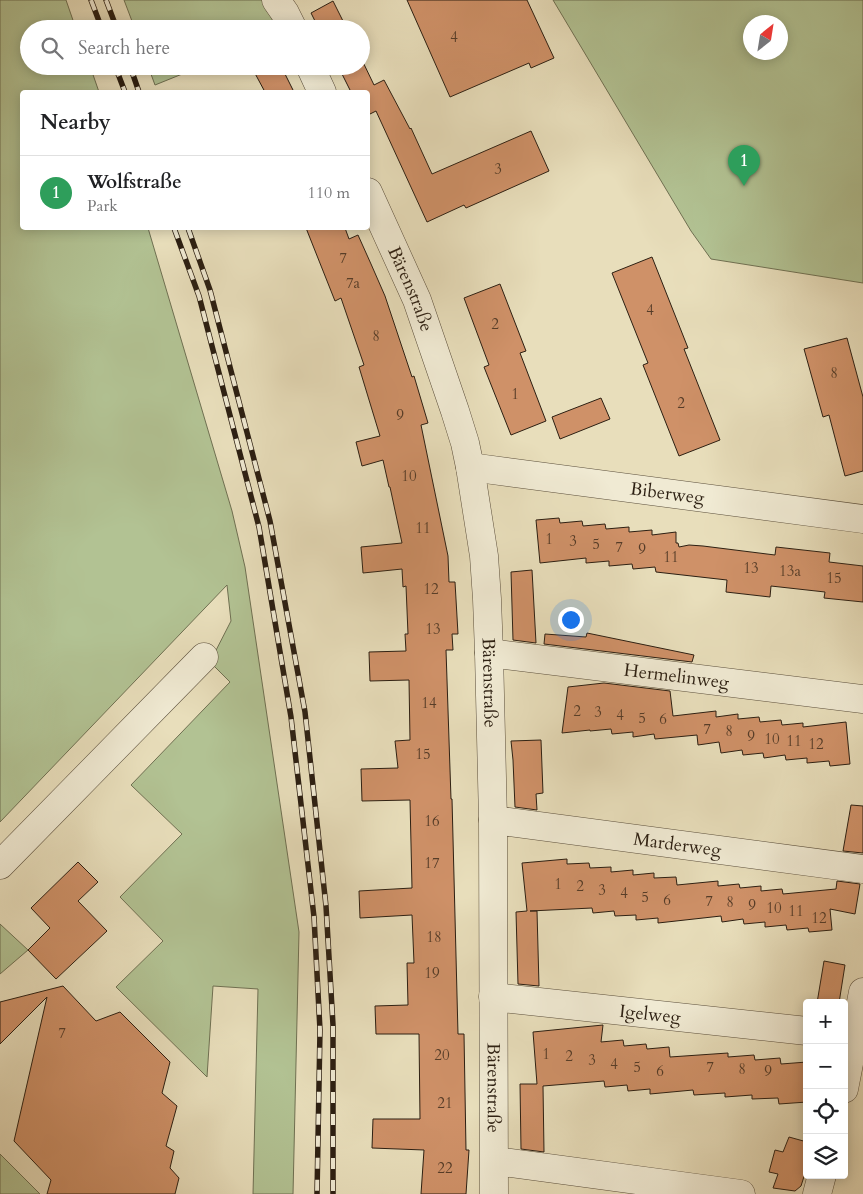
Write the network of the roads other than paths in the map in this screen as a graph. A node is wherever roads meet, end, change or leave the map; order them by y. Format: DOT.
graph roads {
  1 [pos="276,0"];
  2 [pos="289,20"];
  3 [pos="314,75"];
  4 [pos="321,90"];
  5 [pos="370,196"];
  6 [pos="470,467"];
  7 [pos="863,519"];
  8 [pos="489,653"];
  9 [pos="204,657"];
  10 [pos="863,699"];
  11 [pos="493,820"];
  12 [pos="0,865"];
  13 [pos="863,869"];
  14 [pos="863,992"];
  15 [pos="493,997"];
  16 [pos="803,1031"];
  17 [pos="850,1036"];
  18 [pos="848,1054"];
  19 [pos="494,1161"];
  20 [pos="821,1179"];
  21 [pos="654,1188"];
  22 [pos="494,1194"];
  23 [pos="742,1194"];
  24 [pos="817,1194"];
  1 -- 2 [label="street"];
  3 -- 4 [label="street"];
  5 -- 6 [label="street, Bärenstraße"];
  6 -- 7 [label="street, Biberweg"];
  6 -- 8 [label="street, Bärenstraße"];
  8 -- 10 [label="street, Hermelinweg"];
  8 -- 11 [label="street, Bärenstraße"];
  9 -- 12 [label="street"];
  11 -- 13 [label="street, Marderweg"];
  11 -- 15 [label="street, Bärenstraße"];
  14 -- 17 [label="street"];
  15 -- 16 [label="street, Igelweg"];
  15 -- 19 [label="street, Bärenstraße"];
  17 -- 18 [label="street"];
  19 -- 21 [label="street"];
  19 -- 22 [label="street, Bärenstraße"];
  20 -- 24 [label="street"];
  21 -- 23 [label="street"];
}
